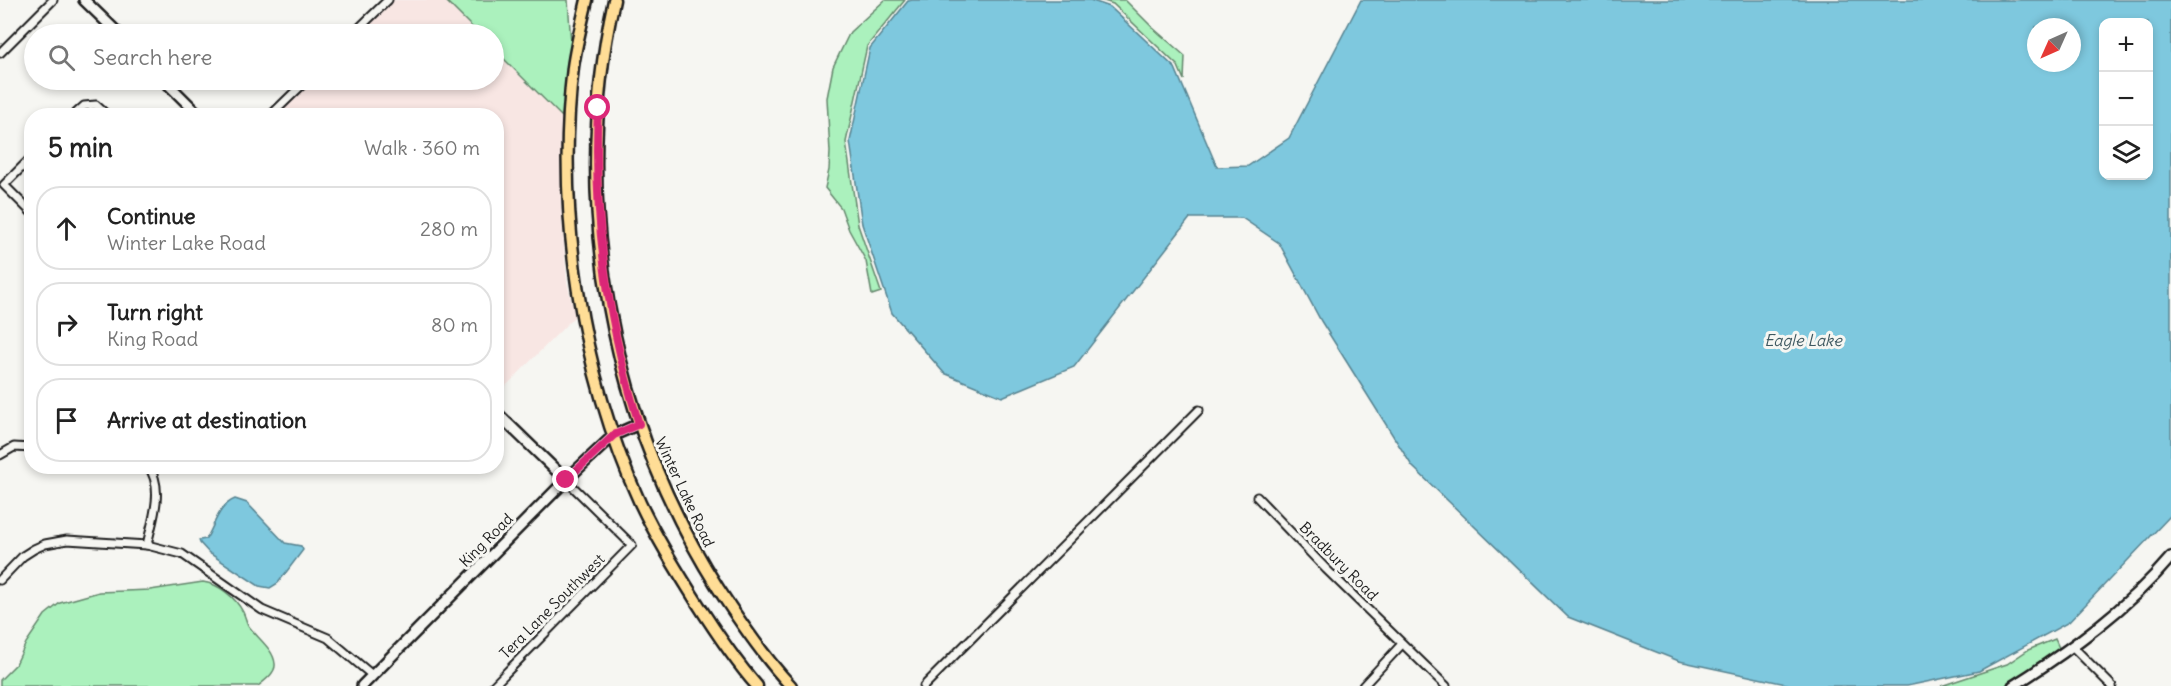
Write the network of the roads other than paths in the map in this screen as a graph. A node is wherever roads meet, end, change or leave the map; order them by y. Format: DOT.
graph roads {
  1 [pos="53,0"];
  2 [pos="84,0"];
  3 [pos="388,0"];
  4 [pos="587,0"];
  5 [pos="614,0"];
  6 [pos="29,24"];
  7 [pos="109,24"];
  8 [pos="363,24"];
  9 [pos="24,29"];
  10 [pos="0,53"];
  11 [pos="174,90"];
  12 [pos="296,90"];
  13 [pos="82,108"];
  14 [pos="99,108"];
  15 [pos="192,108"];
  16 [pos="278,108"];
  17 [pos="24,164"];
  18 [pos="2,183"];
  19 [pos="24,205"];
  20 [pos="1198,410"];
  21 [pos="504,420"];
  22 [pos="639,424"];
  23 [pos="614,435"];
  24 [pos="24,448"];
  25 [pos="0,454"];
  26 [pos="153,474"];
  27 [pos="566,480"];
  28 [pos="1257,497"];
  29 [pos="147,545"];
  30 [pos="2171,557"];
  31 [pos="0,580"];
  32 [pos="1402,644"];
  33 [pos="2072,646"];
  34 [pos="372,675"];
  35 [pos="362,686"];
  36 [pos="493,686"];
  37 [pos="757,686"];
  38 [pos="791,686"];
  39 [pos="924,686"];
  40 [pos="1363,686"];
  41 [pos="1446,686"];
  42 [pos="2013,686"];
  43 [pos="2112,686"];
  1 -- 6 [label="street"];
  2 -- 7 [label="street"];
  3 -- 8 [label="street"];
  4 -- 23 [label="main road"];
  5 -- 22 [label="main road, Winter Lake Road"];
  9 -- 10 [label="street"];
  11 -- 15 [label="street"];
  12 -- 16 [label="street"];
  13 -- 14 [label="street"];
  17 -- 18 [label="street"];
  18 -- 19 [label="street"];
  20 -- 39 [label="street"];
  21 -- 27 [label="street"];
  22 -- 23 [label="street, King Road"];
  22 -- 38 [label="main road, Winter Lake Road"];
  23 -- 27 [label="street, King Road"];
  23 -- 37 [label="main road"];
  24 -- 25 [label="street"];
  26 -- 29 [label="street"];
  27 -- 34 [label="street, King Road"];
  27 -- 36 [label="street, Tera Lane Southwest"];
  28 -- 32 [label="street, Bradbury Road"];
  29 -- 31 [label="street"];
  29 -- 34 [label="street"];
  30 -- 33 [label="street"];
  32 -- 40 [label="street"];
  32 -- 41 [label="street, Bradbury Road"];
  33 -- 42 [label="street"];
  33 -- 43 [label="street"];
  34 -- 35 [label="street, King Road"];
}
